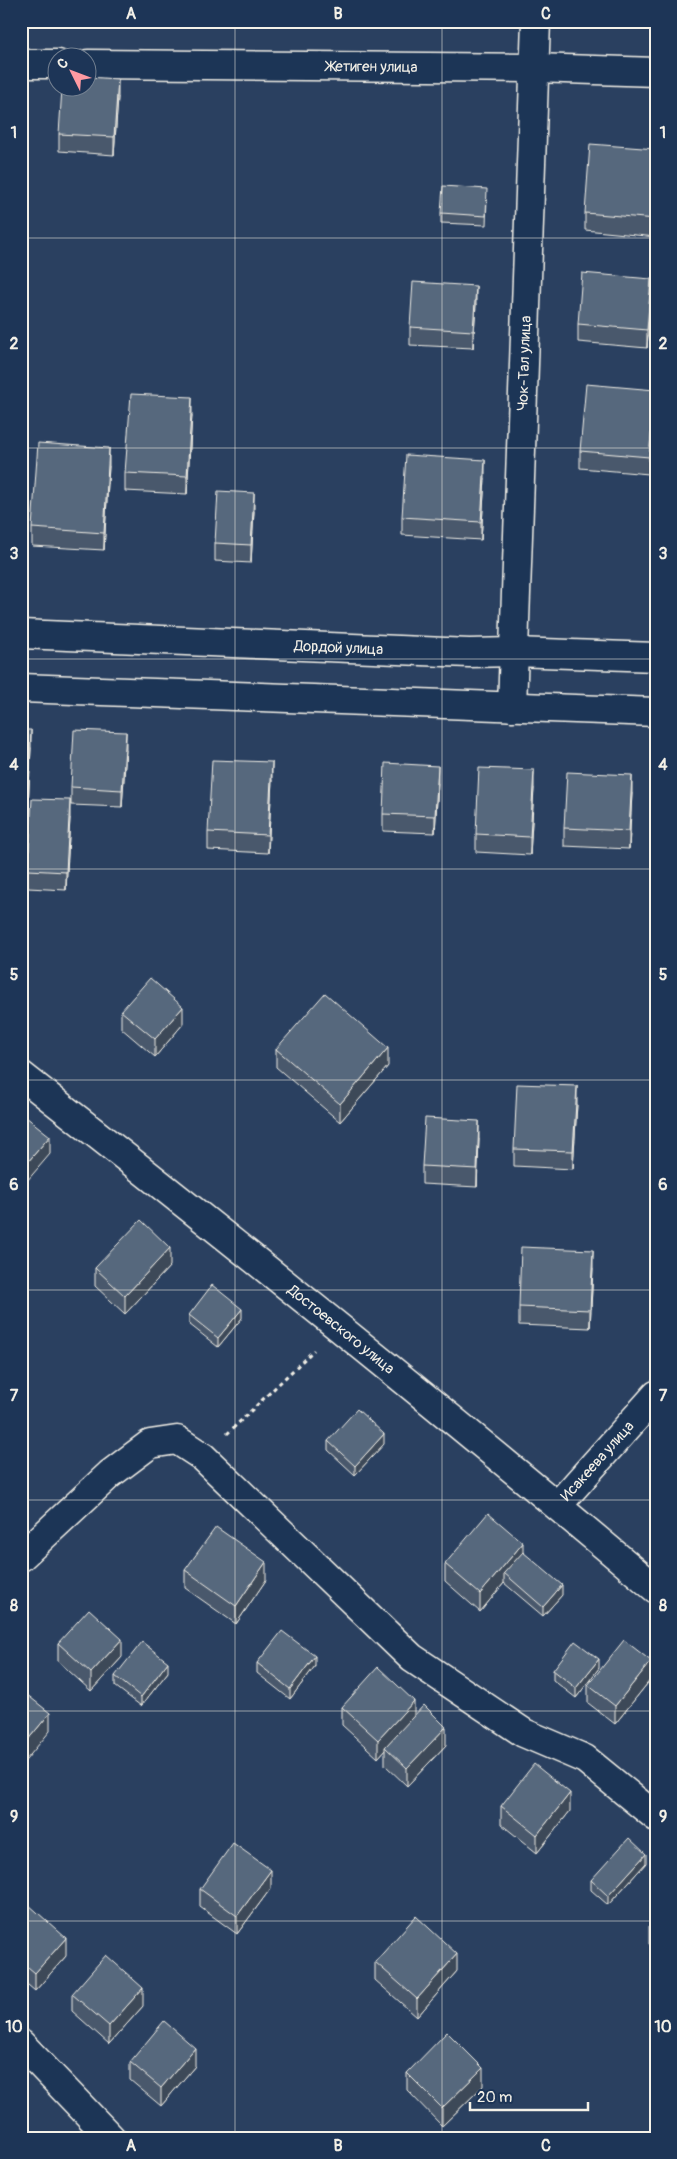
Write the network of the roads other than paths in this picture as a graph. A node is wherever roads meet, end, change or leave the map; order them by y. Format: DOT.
graph roads {
  1 [pos="536,21"];
  2 [pos="21,64"];
  3 [pos="48,64"];
  4 [pos="98,64"];
  5 [pos="534,68"];
  6 [pos="656,72"];
  7 [pos="21,634"];
  8 [pos="514,652"];
  9 [pos="656,657"];
  10 [pos="21,688"];
  11 [pos="512,707"];
  12 [pos="656,712"];
  13 [pos="21,1075"];
  14 [pos="656,1395"];
  15 [pos="558,1506"];
  16 [pos="21,1557"];
  17 [pos="655,1588"];
  18 [pos="656,1817"];
  19 [pos="21,2044"];
  20 [pos="111,2138"];
  1 -- 5 [label="street, Чок-Тал улица"];
  2 -- 3 [label="street"];
  4 -- 5 [label="street, Жетиген улица"];
  5 -- 6 [label="street, Жетиген улица"];
  5 -- 8 [label="street, Чок-Тал улица"];
  7 -- 8 [label="street, Дордой улица"];
  8 -- 9 [label="street, Дордой улица"];
  8 -- 11 [label="street, Чок-Тал улица"];
  10 -- 11 [label="street"];
  11 -- 12 [label="street"];
  13 -- 15 [label="street, Достоевского улица"];
  14 -- 15 [label="street, Исакеева улица"];
  15 -- 17 [label="street, Достоевского улица"];
  16 -- 18 [label="street"];
  19 -- 20 [label="street"];
}
